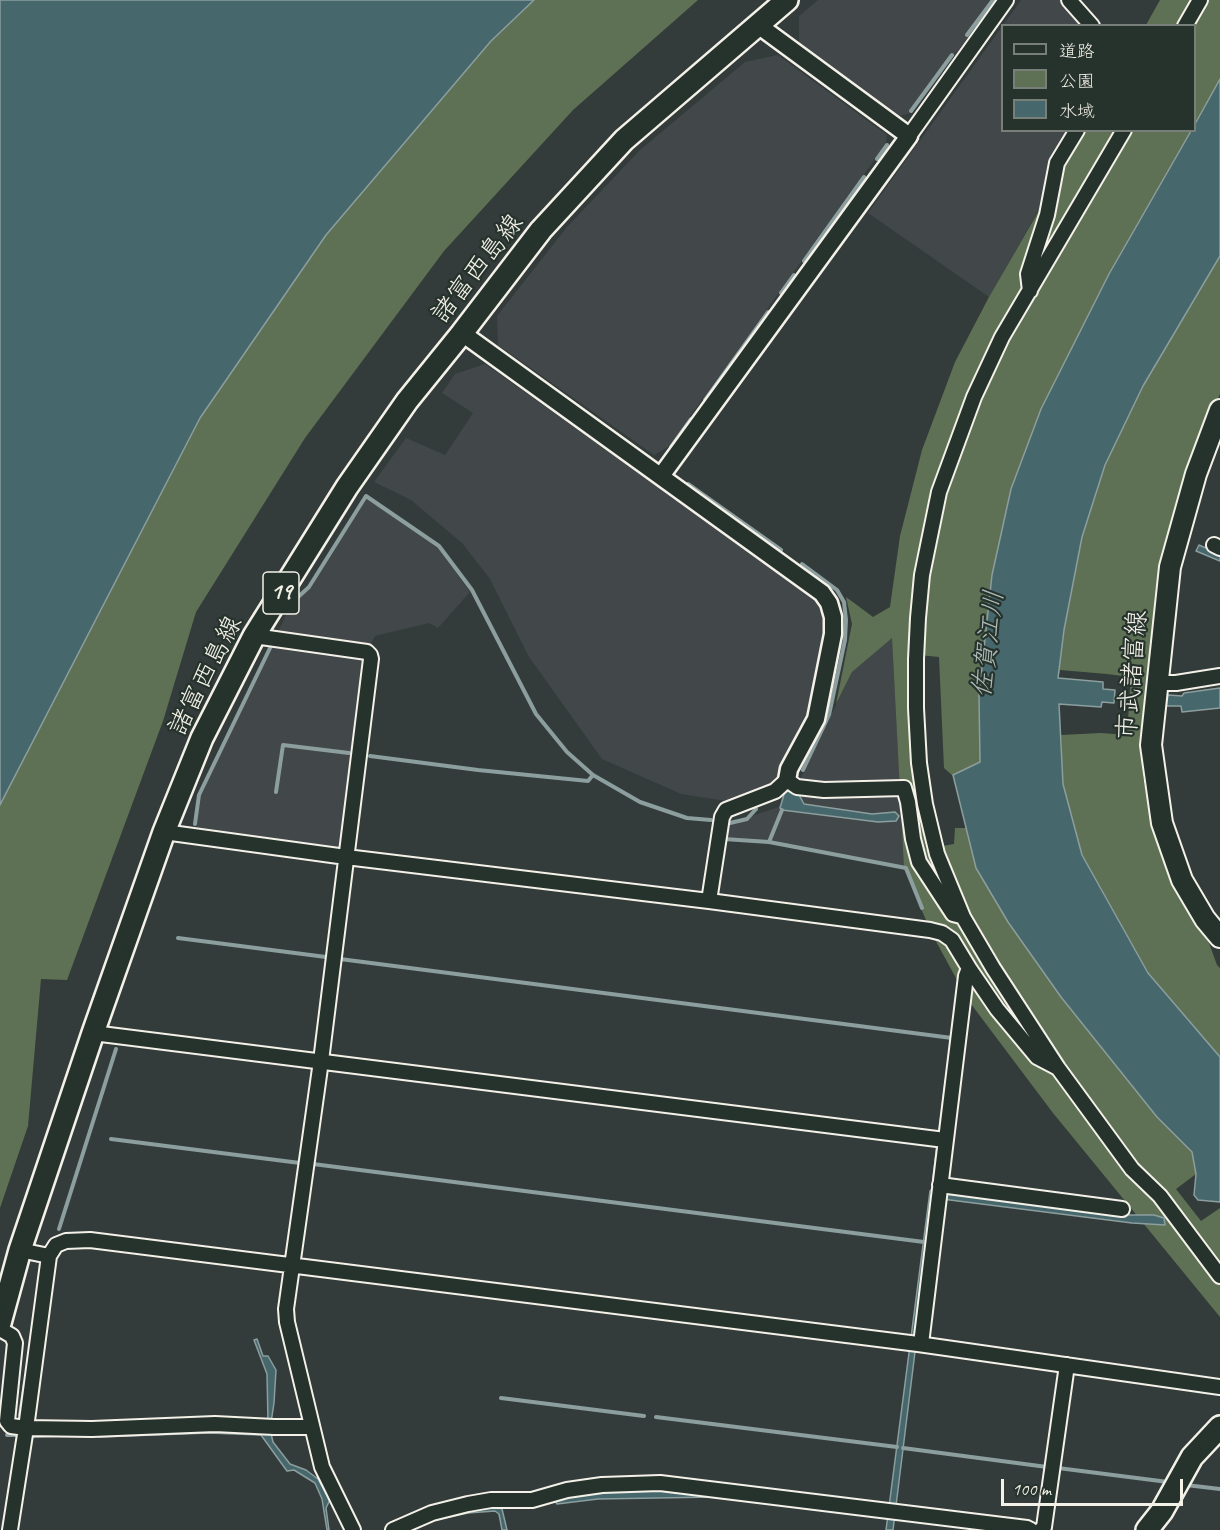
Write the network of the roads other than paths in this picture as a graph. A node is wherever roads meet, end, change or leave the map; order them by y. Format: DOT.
graph roads {
  1 [pos="787,0"];
  2 [pos="1006,0"];
  3 [pos="1070,0"];
  4 [pos="1200,0"];
  5 [pos="1090,24"];
  6 [pos="1186,24"];
  7 [pos="758,25"];
  8 [pos="1076,132"];
  9 [pos="1123,132"];
  10 [pos="909,136"];
  11 [pos="1030,291"];
  12 [pos="462,333"];
  13 [pos="1220,410"];
  14 [pos="661,476"];
  15 [pos="254,636"];
  16 [pos="1220,676"];
  17 [pos="1157,683"];
  18 [pos="787,780"];
  19 [pos="164,832"];
  20 [pos="346,857"];
  21 [pos="709,901"];
  22 [pos="963,917"];
  23 [pos="1220,938"];
  24 [pos="969,968"];
  25 [pos="93,1033"];
  26 [pos="321,1061"];
  27 [pos="1058,1068"];
  28 [pos="945,1140"];
  29 [pos="939,1192"];
  30 [pos="1122,1209"];
  31 [pos="20,1250"];
  32 [pos="49,1256"];
  33 [pos="292,1266"];
  34 [pos="1220,1276"];
  35 [pos="0,1323"];
  36 [pos="0,1329"];
  37 [pos="916,1343"];
  38 [pos="1066,1365"];
  39 [pos="1220,1387"];
  40 [pos="312,1427"];
  41 [pos="1220,1427"];
  42 [pos="26,1428"];
  43 [pos="10,1530"];
  44 [pos="353,1530"];
  45 [pos="393,1530"];
  46 [pos="1031,1530"];
  47 [pos="1041,1530"];
  48 [pos="1147,1530"];
  1 -- 7 [label="main road, 諸富西島線 / 19"];
  2 -- 10 [label="street"];
  3 -- 5 [label="street"];
  4 -- 6 [label="street"];
  7 -- 10 [label="street"];
  7 -- 12 [label="main road, 諸富西島線 / 19"];
  8 -- 11 [label="street"];
  9 -- 11 [label="street"];
  10 -- 14 [label="street"];
  11 -- 22 [label="street"];
  12 -- 14 [label="street"];
  12 -- 15 [label="main road, 諸富西島線 / 19"];
  13 -- 17 [label="main road, 市武諸富線"];
  14 -- 18 [label="street"];
  15 -- 19 [label="main road, 諸富西島線 / 19"];
  15 -- 20 [label="street"];
  16 -- 17 [label="street"];
  17 -- 23 [label="main road, 市武諸富線"];
  18 -- 21 [label="street"];
  18 -- 22 [label="street"];
  19 -- 20 [label="street"];
  19 -- 25 [label="main road, 諸富西島線 / 19"];
  20 -- 21 [label="street"];
  20 -- 26 [label="street"];
  21 -- 24 [label="street"];
  22 -- 27 [label="street"];
  24 -- 27 [label="street"];
  24 -- 28 [label="street"];
  25 -- 26 [label="street"];
  25 -- 31 [label="main road, 諸富西島線 / 19"];
  26 -- 28 [label="street"];
  26 -- 33 [label="street"];
  27 -- 34 [label="street"];
  28 -- 29 [label="street"];
  29 -- 30 [label="street"];
  29 -- 37 [label="street"];
  31 -- 32 [label="street"];
  31 -- 35 [label="main road, 諸富西島線 / 19"];
  32 -- 33 [label="street"];
  32 -- 42 [label="street"];
  33 -- 37 [label="street"];
  33 -- 40 [label="street"];
  36 -- 42 [label="street"];
  37 -- 38 [label="street"];
  38 -- 39 [label="street"];
  38 -- 47 [label="street"];
  40 -- 42 [label="street"];
  40 -- 44 [label="street"];
  41 -- 48 [label="main road"];
  42 -- 43 [label="street"];
  45 -- 46 [label="street"];
}
